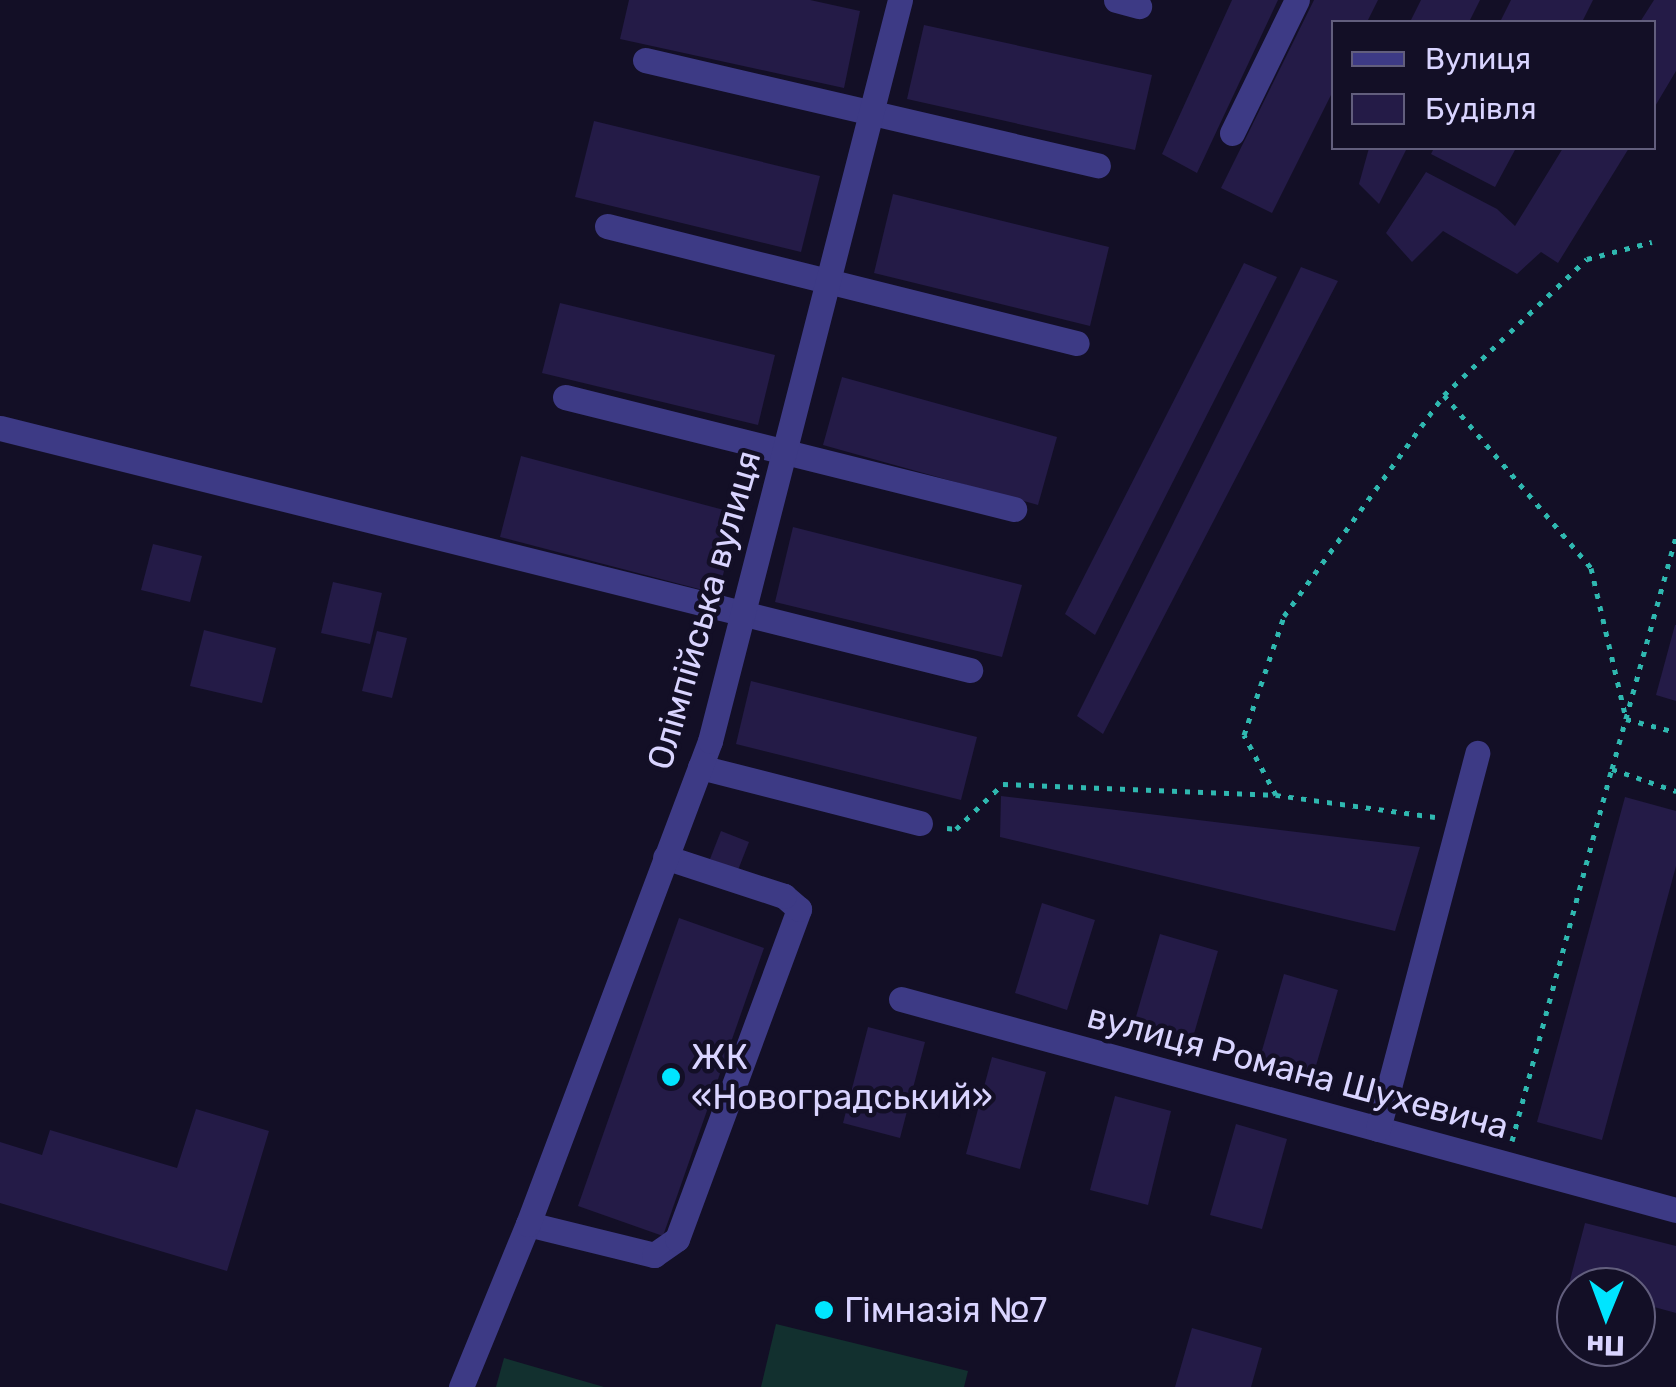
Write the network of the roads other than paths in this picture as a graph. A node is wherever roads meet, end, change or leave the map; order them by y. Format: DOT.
graph roads {
  1 [pos="900,0"];
  2 [pos="1297,0"];
  3 [pos="645,60"];
  4 [pos="872,112"];
  5 [pos="1232,133"];
  6 [pos="1098,165"];
  7 [pos="607,226"];
  8 [pos="828,279"];
  9 [pos="1077,343"];
  10 [pos="566,397"];
  11 [pos="0,428"];
  12 [pos="785,450"];
  13 [pos="1014,509"];
  14 [pos="744,612"];
  15 [pos="970,670"];
  16 [pos="1477,753"];
  17 [pos="700,767"];
  18 [pos="920,823"];
  19 [pos="664,856"];
  20 [pos="901,999"];
  21 [pos="1378,1129"];
  22 [pos="1676,1210"];
  23 [pos="528,1224"];
  24 [pos="461,1387"];
  1 -- 4 [label="street, Олімпійська вулиця"];
  2 -- 5 [label="street"];
  3 -- 4 [label="street"];
  4 -- 6 [label="street"];
  4 -- 8 [label="street, Олімпійська вулиця"];
  7 -- 8 [label="street"];
  8 -- 9 [label="street"];
  8 -- 12 [label="street, Олімпійська вулиця"];
  10 -- 12 [label="street"];
  11 -- 14 [label="street"];
  12 -- 13 [label="street"];
  12 -- 14 [label="street, Олімпійська вулиця"];
  14 -- 15 [label="street"];
  14 -- 17 [label="street, Олімпійська вулиця"];
  16 -- 21 [label="street"];
  17 -- 18 [label="street"];
  17 -- 19 [label="street, Олімпійська вулиця"];
  19 -- 23 [label="street, Олімпійська вулиця"];
  19 -- 23 [label="street"];
  20 -- 21 [label="street, вулиця Романа Шухевича"];
  21 -- 22 [label="street, вулиця Романа Шухевича"];
  23 -- 24 [label="street, Олімпійська вулиця"];
}
